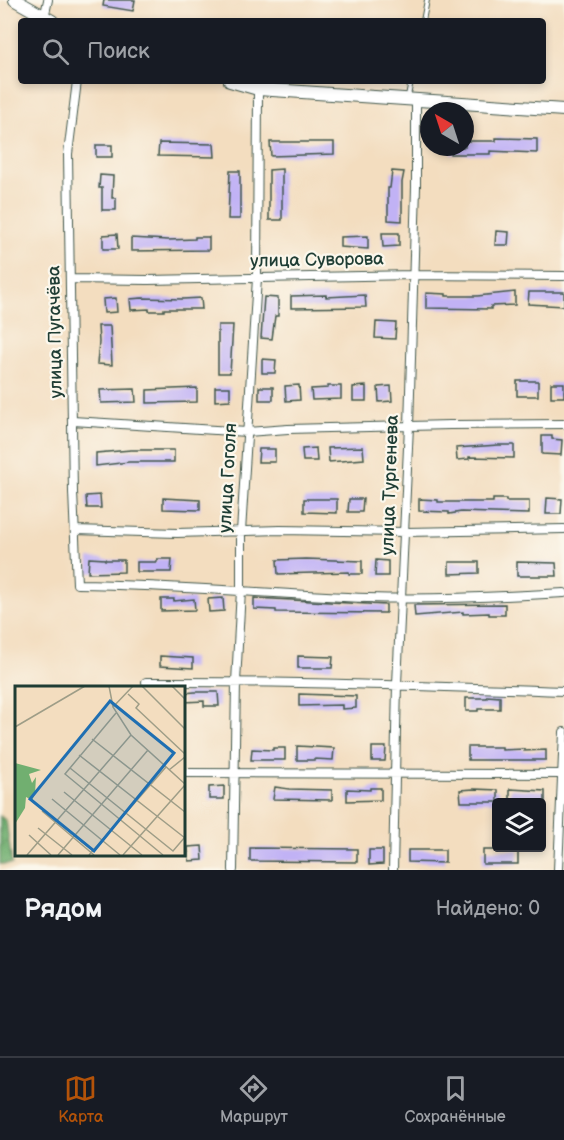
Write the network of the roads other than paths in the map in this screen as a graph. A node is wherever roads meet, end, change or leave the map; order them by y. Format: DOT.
graph roads {
  1 [pos="15,0"];
  2 [pos="48,0"];
  3 [pos="427,0"];
  4 [pos="46,18"];
  5 [pos="48,18"];
  6 [pos="424,18"];
  7 [pos="77,84"];
  8 [pos="242,84"];
  9 [pos="411,84"];
  10 [pos="258,88"];
  11 [pos="412,100"];
  12 [pos="564,110"];
  13 [pos="413,275"];
  14 [pos="564,276"];
  15 [pos="257,278"];
  16 [pos="70,279"];
  17 [pos="74,420"];
  18 [pos="564,424"];
  19 [pos="409,426"];
  20 [pos="247,432"];
  21 [pos="564,529"];
  22 [pos="75,530"];
  23 [pos="241,532"];
  24 [pos="406,532"];
  25 [pos="241,590"];
  26 [pos="564,593"];
  27 [pos="401,598"];
  28 [pos="146,682"];
  29 [pos="236,682"];
  30 [pos="397,684"];
  31 [pos="564,691"];
  32 [pos="564,732"];
  33 [pos="184,773"];
  34 [pos="236,774"];
  35 [pos="396,774"];
  36 [pos="563,774"];
  37 [pos="233,870"];
  38 [pos="393,870"];
  39 [pos="558,870"];
  1 -- 4 [label="main road"];
  2 -- 5 [label="street"];
  3 -- 6 [label="lane"];
  7 -- 16 [label="street, улица Пугачёва"];
  8 -- 10 [label="main road"];
  9 -- 11 [label="lane"];
  10 -- 11 [label="main road"];
  10 -- 15 [label="street, улица Гоголя"];
  11 -- 12 [label="main road"];
  11 -- 13 [label="street, улица Тургенева"];
  13 -- 14 [label="street, улица Суворова"];
  13 -- 15 [label="street, улица Суворова"];
  13 -- 19 [label="street, улица Тургенева"];
  15 -- 16 [label="street, улица Суворова"];
  15 -- 20 [label="street, улица Гоголя"];
  16 -- 17 [label="street, улица Пугачёва"];
  17 -- 20 [label="street"];
  17 -- 22 [label="street, улица Пугачёва"];
  18 -- 19 [label="street"];
  19 -- 20 [label="street"];
  19 -- 24 [label="street, улица Тургенева"];
  20 -- 23 [label="street, улица Гоголя"];
  21 -- 24 [label="street"];
  22 -- 23 [label="street"];
  22 -- 25 [label="street, улица Пугачёва"];
  23 -- 24 [label="street"];
  23 -- 25 [label="street, улица Гоголя"];
  24 -- 27 [label="street, улица Тургенева"];
  25 -- 27 [label="street"];
  25 -- 29 [label="street, улица Гоголя"];
  26 -- 27 [label="street"];
  27 -- 30 [label="street, улица Тургенева"];
  28 -- 29 [label="street"];
  29 -- 30 [label="street"];
  29 -- 34 [label="street, улица Гоголя"];
  30 -- 31 [label="street"];
  30 -- 35 [label="street, улица Тургенева"];
  32 -- 36 [label="street"];
  33 -- 34 [label="street"];
  34 -- 35 [label="street"];
  34 -- 37 [label="street, улица Гоголя"];
  35 -- 36 [label="street"];
  35 -- 38 [label="street, улица Тургенева"];
  36 -- 39 [label="street"];
}
